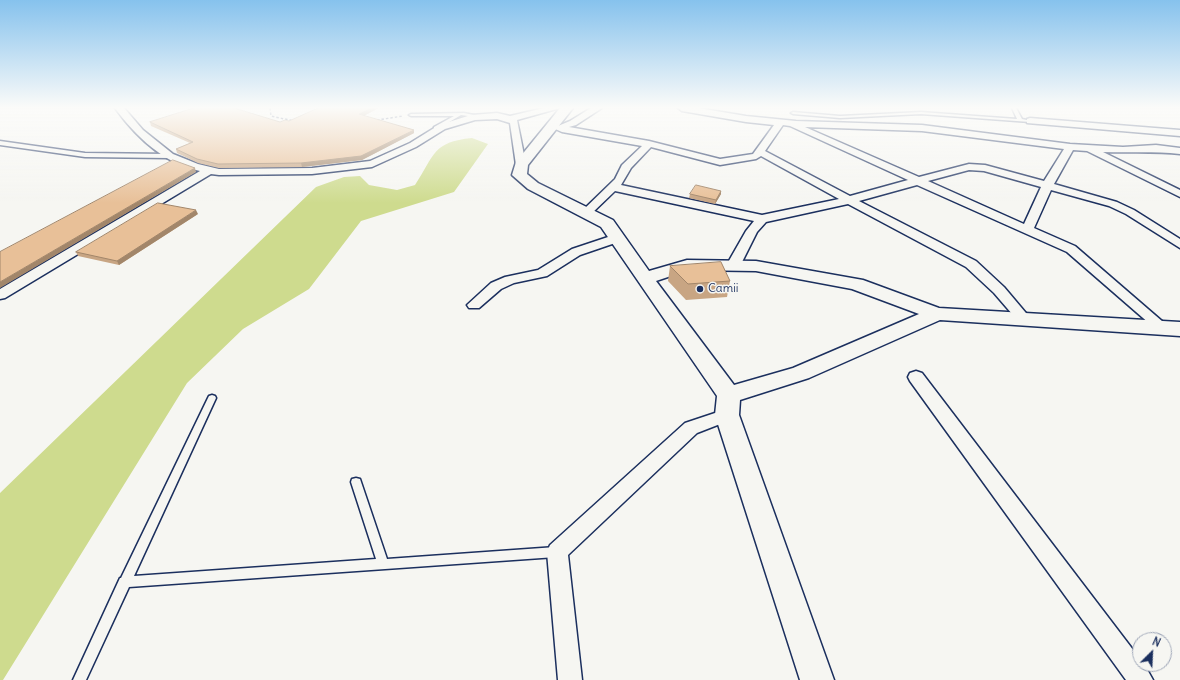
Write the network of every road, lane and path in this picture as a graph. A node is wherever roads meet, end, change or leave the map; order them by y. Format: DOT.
graph roads {
  1 [pos="149,140"];
  2 [pos="419,140"];
  3 [pos="421,140"];
  4 [pos="517,140"];
  5 [pos="546,140"];
  6 [pos="624,140"];
  7 [pos="770,140"];
  8 [pos="831,140"];
  9 [pos="1006,140"];
  10 [pos="0,143"];
  11 [pos="649,144"];
  12 [pos="413,145"];
  13 [pos="1070,147"];
  14 [pos="1087,148"];
  15 [pos="1180,151"];
  16 [pos="760,152"];
  17 [pos="169,156"];
  18 [pos="521,165"];
  19 [pos="210,170"];
  20 [pos="916,180"];
  21 [pos="1048,186"];
  22 [pos="612,187"];
  23 [pos="1180,194"];
  24 [pos="849,200"];
  25 [pos="586,213"];
  26 [pos="762,219"];
  27 [pos="1027,230"];
  28 [pos="617,238"];
  29 [pos="1180,244"];
  30 [pos="734,266"];
  31 [pos="645,279"];
  32 [pos="0,295"];
  33 [pos="474,305"];
  34 [pos="937,314"];
  35 [pos="1024,319"];
  36 [pos="1175,329"];
  37 [pos="916,377"];
  38 [pos="212,398"];
  39 [pos="728,405"];
  40 [pos="356,482"];
  41 [pos="557,552"];
  42 [pos="383,564"];
  43 [pos="124,582"];
  44 [pos="79,680"];
  45 [pos="570,680"];
  46 [pos="817,680"];
  47 [pos="1141,680"];
  1 -- 17 [label="street"];
  2 -- 12 [label="lane"];
  3 -- 12 [label="street"];
  4 -- 18 [label="street"];
  5 -- 18 [label="street"];
  6 -- 11 [label="street"];
  7 -- 16 [label="street"];
  8 -- 20 [label="street"];
  9 -- 13 [label="street"];
  10 -- 17 [label="lane"];
  11 -- 16 [label="street"];
  11 -- 22 [label="street"];
  12 -- 19 [label="street"];
  13 -- 14 [label="street"];
  13 -- 21 [label="street"];
  14 -- 15 [label="street"];
  14 -- 23 [label="street"];
  16 -- 24 [label="street"];
  17 -- 19 [label="street"];
  18 -- 25 [label="street"];
  19 -- 32 [label="street"];
  20 -- 21 [label="street"];
  20 -- 24 [label="street"];
  20 -- 27 [label="street"];
  21 -- 27 [label="street"];
  21 -- 29 [label="street"];
  22 -- 25 [label="street"];
  22 -- 26 [label="street"];
  24 -- 26 [label="street"];
  24 -- 35 [label="street"];
  25 -- 28 [label="street"];
  26 -- 30 [label="street"];
  27 -- 36 [label="street"];
  28 -- 31 [label="street"];
  28 -- 33 [label="street"];
  30 -- 31 [label="street"];
  30 -- 34 [label="street"];
  31 -- 39 [label="street"];
  34 -- 35 [label="street"];
  34 -- 39 [label="street"];
  35 -- 36 [label="street"];
  37 -- 47 [label="street"];
  38 -- 43 [label="lane"];
  39 -- 41 [label="street"];
  39 -- 46 [label="street"];
  40 -- 42 [label="lane"];
  41 -- 42 [label="lane"];
  41 -- 45 [label="street"];
  42 -- 43 [label="lane"];
  43 -- 44 [label="lane"];
}
